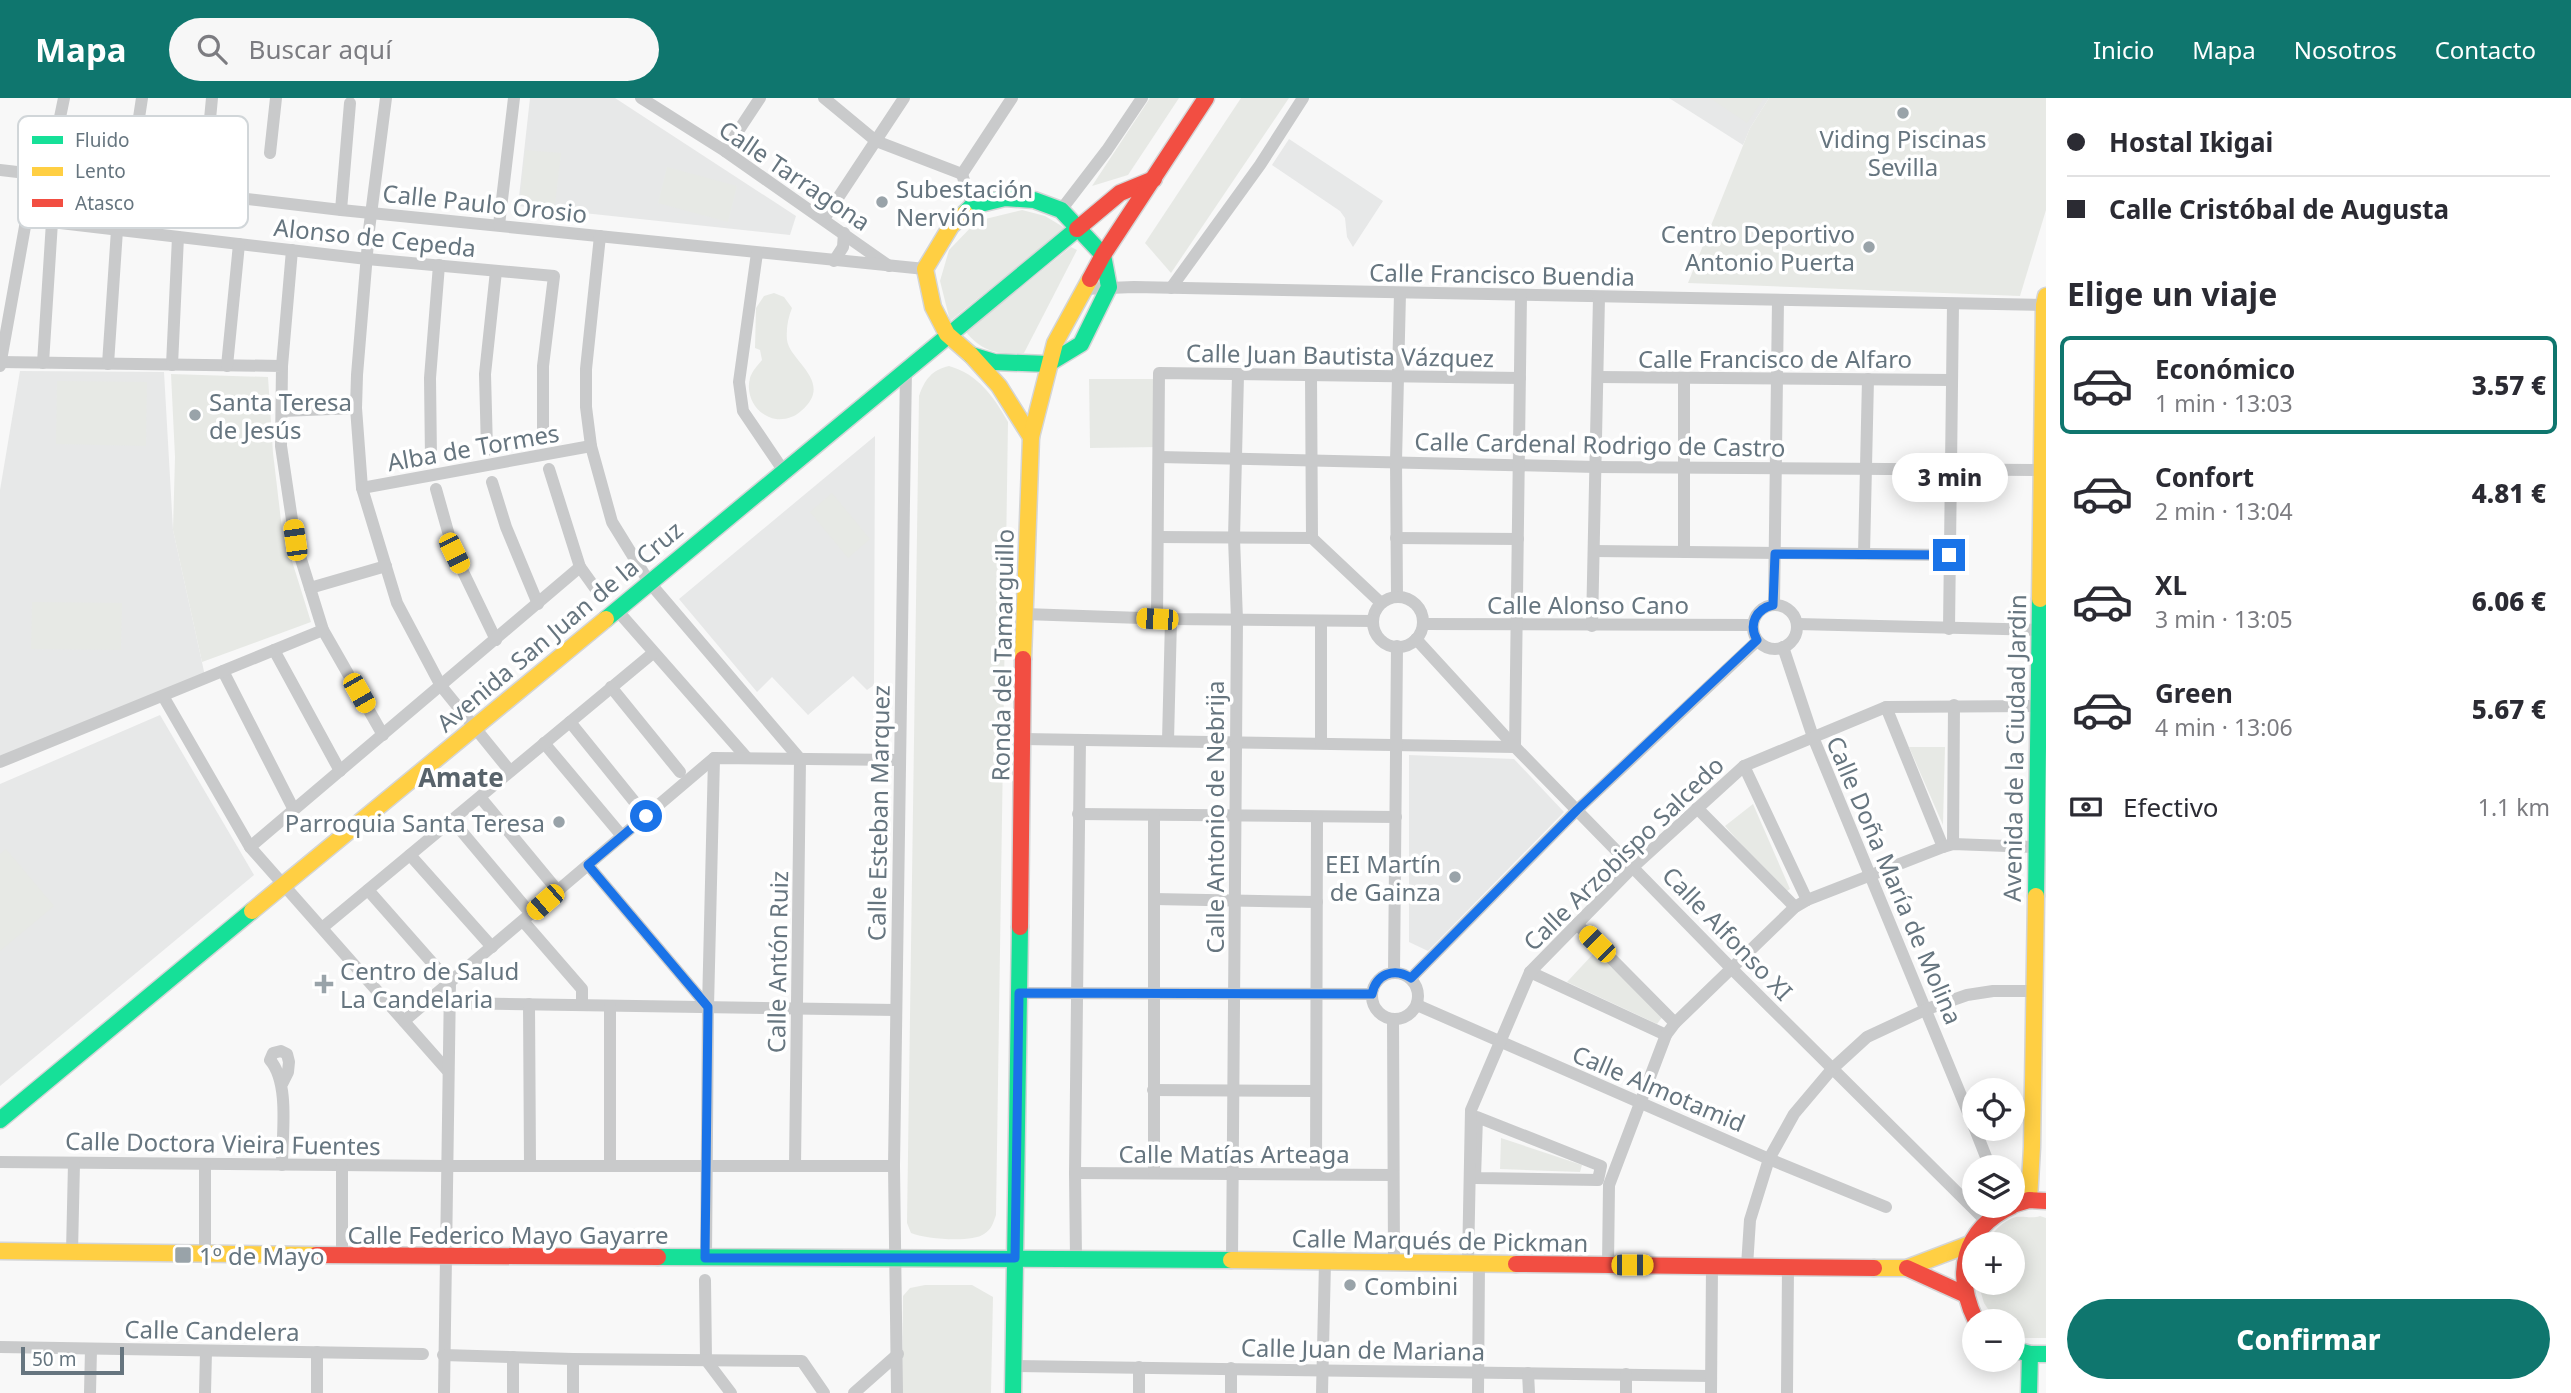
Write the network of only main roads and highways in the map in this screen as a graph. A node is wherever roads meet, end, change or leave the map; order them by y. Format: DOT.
graph roads {
  1 [pos="1206,98"];
  2 [pos="1154,180"];
  3 [pos="1080,227"];
  4 [pos="1103,255"];
  5 [pos="2045,303"];
  6 [pos="947,334"];
  7 [pos="971,355"];
  8 [pos="1048,364"];
  9 [pos="1031,437"];
  10 [pos="2042,630"];
  11 [pos="0,1120"];
  12 [pos="2029,1200"];
  13 [pos="2025,1201"];
  14 [pos="2046,1201"];
  15 [pos="1991,1218"];
  16 [pos="1978,1232"];
  17 [pos="1962,1247"];
  18 [pos="0,1251"];
  19 [pos="1015,1258"];
  20 [pos="1907,1268"];
  21 [pos="1962,1293"];
  22 [pos="2038,1354"];
  23 [pos="1013,1393"];
  24 [pos="2029,1393"];
  1 -- 2 [label="main road, Ronda del Tamarguillo"];
  2 -- 3 [label="main road, Avenida San Juan de la Cruz"];
  2 -- 4 [label="main road, Ronda del Tamarguillo"];
  3 -- 4 [label="main road"];
  3 -- 6 [label="main road, Avenida San Juan de la Cruz"];
  3 -- 6 [label="main road"];
  4 -- 8 [label="main road, Ronda del Tamarguillo"];
  4 -- 8 [label="main road"];
  5 -- 10 [label="main road, Avenida de la Ciudad Jardin"];
  6 -- 7 [label="main road"];
  6 -- 11 [label="main road, Avenida San Juan de la Cruz"];
  7 -- 8 [label="main road"];
  7 -- 9 [label="main road"];
  8 -- 9 [label="main road, Ronda del Tamarguillo"];
  9 -- 19 [label="main road, Ronda del Tamarguillo"];
  10 -- 12 [label="main road, Avenida de la Ciudad Jardin"];
  12 -- 13 [label="main road"];
  12 -- 14 [label="main road"];
  15 -- 16 [label="main road"];
  17 -- 20 [label="main road"];
  18 -- 19 [label="main road, Calle Federico Mayo Gayarre"];
  19 -- 20 [label="main road, Calle Marqués de Pickman"];
  19 -- 23 [label="main road, Ronda del Tamarguillo"];
  20 -- 21 [label="main road"];
  22 -- 24 [label="main road"];
}
